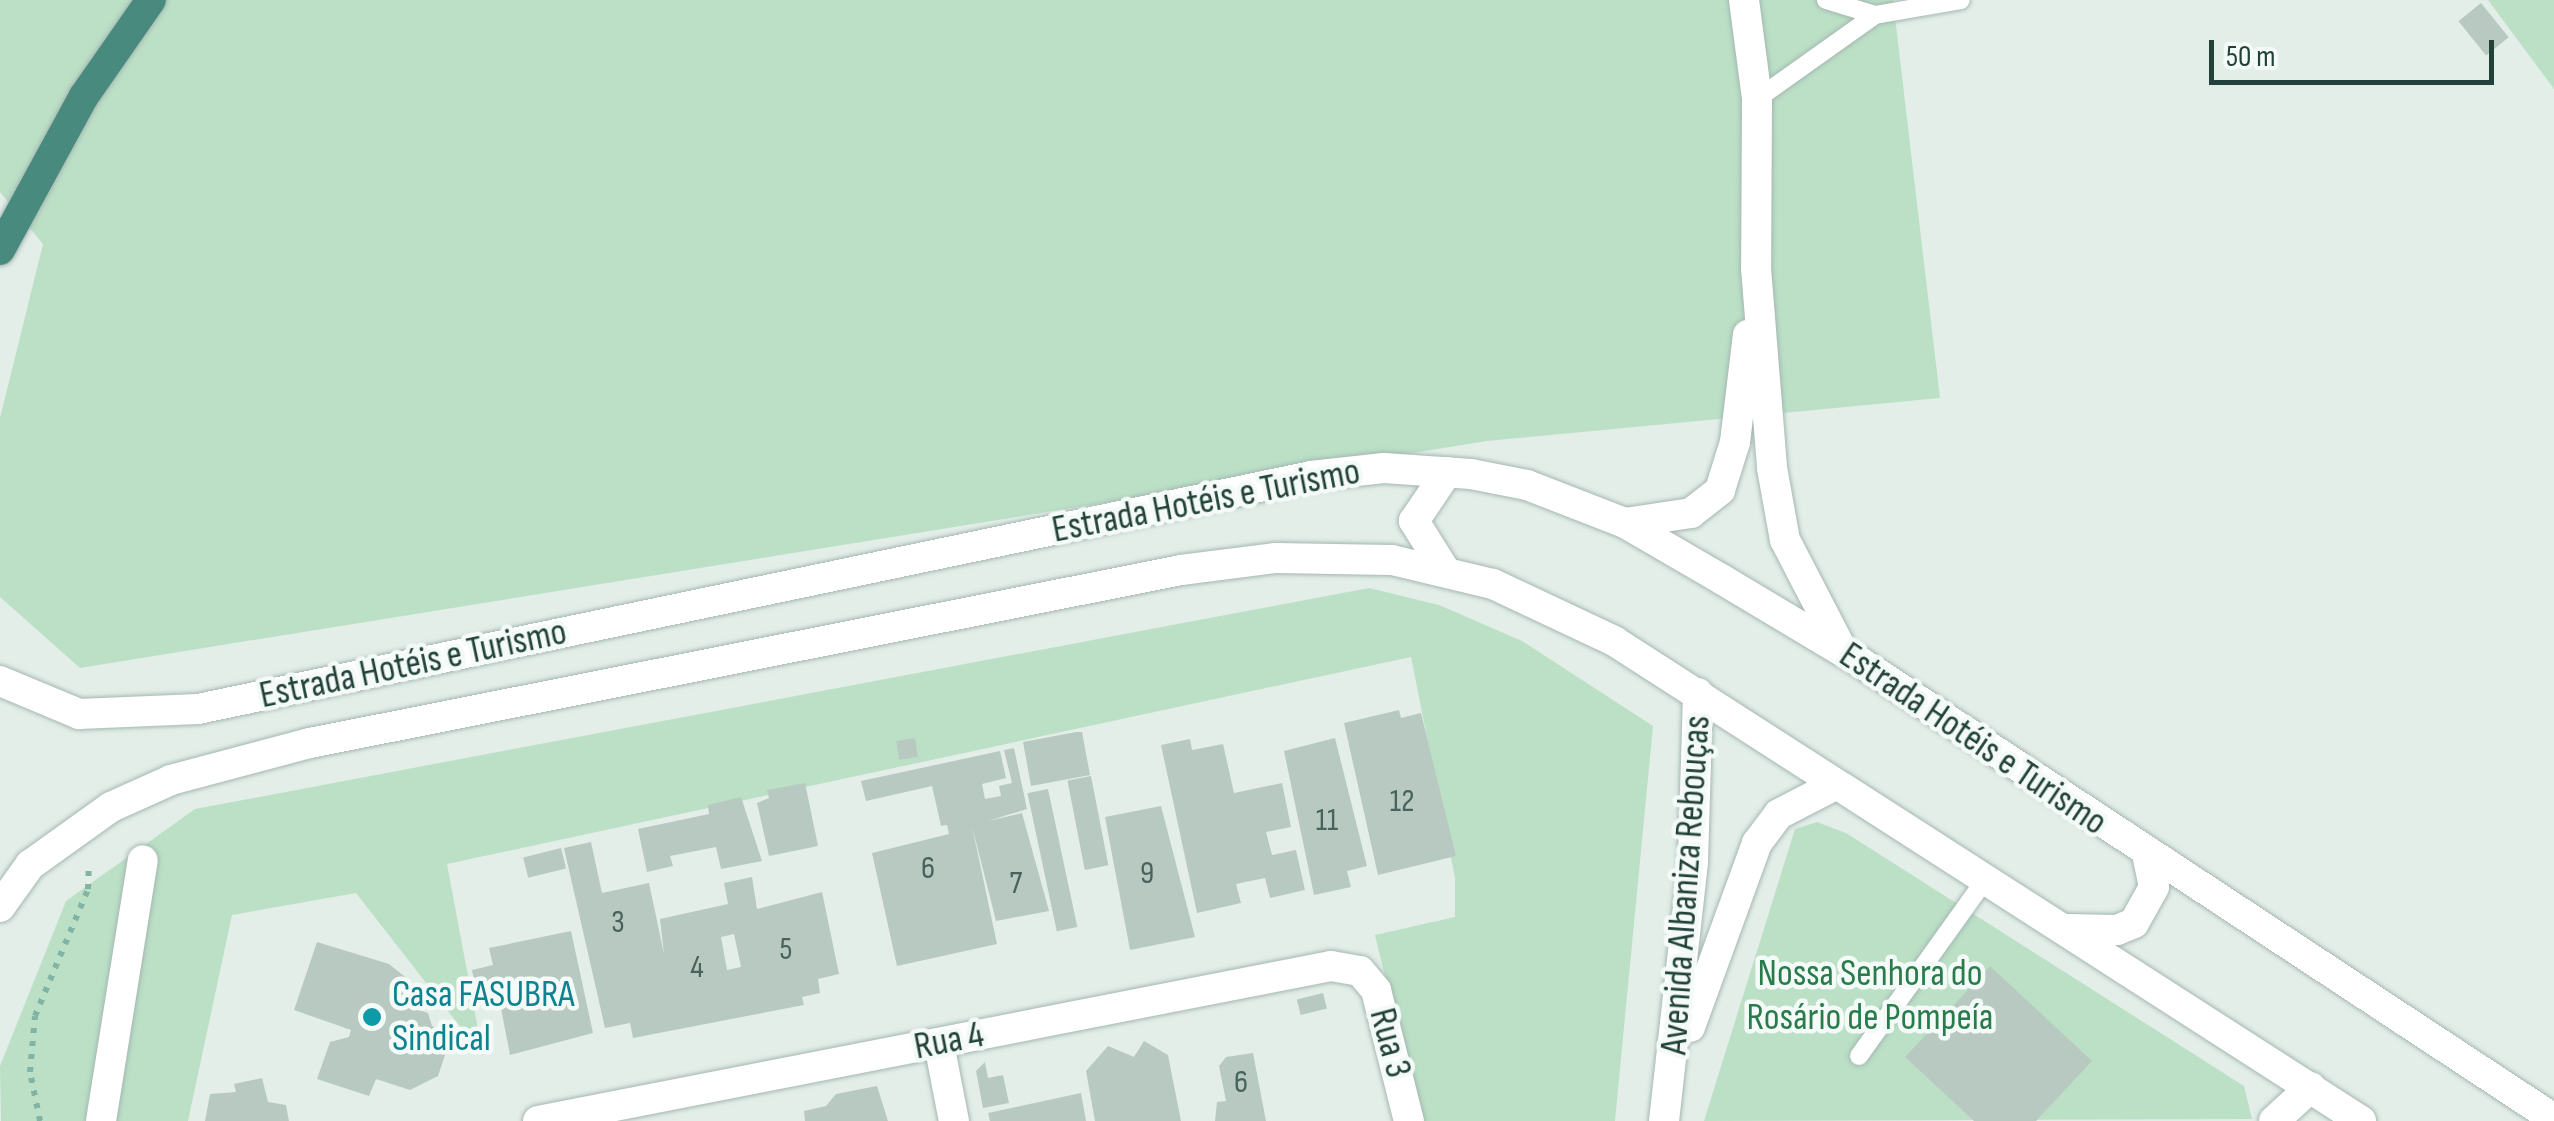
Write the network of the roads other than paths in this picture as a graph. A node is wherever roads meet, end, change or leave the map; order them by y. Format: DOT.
graph roads {
  1 [pos="151,0"];
  2 [pos="1744,0"];
  3 [pos="1826,0"];
  4 [pos="1961,0"];
  5 [pos="1874,15"];
  6 [pos="1757,100"];
  7 [pos="0,250"];
  8 [pos="1756,268"];
  9 [pos="1447,472"];
  10 [pos="1625,523"];
  11 [pos="1444,568"];
  12 [pos="1843,651"];
  13 [pos="0,681"];
  14 [pos="1698,693"];
  15 [pos="1835,785"];
  16 [pos="2147,854"];
  17 [pos="143,860"];
  18 [pos="1986,880"];
  19 [pos="0,907"];
  20 [pos="2064,928"];
  21 [pos="1360,971"];
  22 [pos="939,1044"];
  23 [pos="1859,1056"];
  24 [pos="1673,1077"];
  25 [pos="2311,1088"];
  26 [pos="2554,1120"];
  27 [pos="101,1121"];
  28 [pos="538,1121"];
  29 [pos="954,1121"];
  30 [pos="1409,1121"];
  31 [pos="1664,1121"];
  32 [pos="2274,1121"];
  33 [pos="2361,1121"];
  1 -- 7 [label="highway"];
  2 -- 6 [label="main road"];
  3 -- 5 [label="lane"];
  4 -- 5 [label="lane"];
  5 -- 6 [label="lane"];
  6 -- 8 [label="main road"];
  8 -- 10 [label="main road"];
  8 -- 12 [label="main road"];
  9 -- 10 [label="main road, Estrada Hotéis e Turismo"];
  9 -- 11 [label="main road"];
  9 -- 13 [label="main road, Estrada Hotéis e Turismo"];
  10 -- 12 [label="main road, Estrada Hotéis e Turismo"];
  11 -- 14 [label="main road, Estrada Hotéis e Turismo"];
  11 -- 19 [label="main road, Estrada Hotéis e Turismo"];
  12 -- 16 [label="main road, Estrada Hotéis e Turismo"];
  14 -- 15 [label="main road, Estrada Hotéis e Turismo"];
  14 -- 24 [label="main road, Avenida Albaniza Rebouças"];
  15 -- 18 [label="main road, Estrada Hotéis e Turismo"];
  15 -- 24 [label="main road, Avenida Albaniza Rebouças"];
  16 -- 20 [label="main road"];
  16 -- 26 [label="main road, Estrada Hotéis e Turismo"];
  17 -- 27 [label="main road"];
  18 -- 20 [label="main road, Estrada Hotéis e Turismo"];
  18 -- 23 [label="lane"];
  20 -- 25 [label="main road, Estrada Hotéis e Turismo"];
  21 -- 22 [label="main road, Rua 4"];
  21 -- 30 [label="main road, Rua 3"];
  22 -- 28 [label="main road, Rua 4"];
  22 -- 29 [label="main road"];
  24 -- 31 [label="main road, Avenida Albaniza Rebouças"];
  25 -- 32 [label="main road"];
  25 -- 33 [label="main road, Estrada Hotéis e Turismo"];
}
